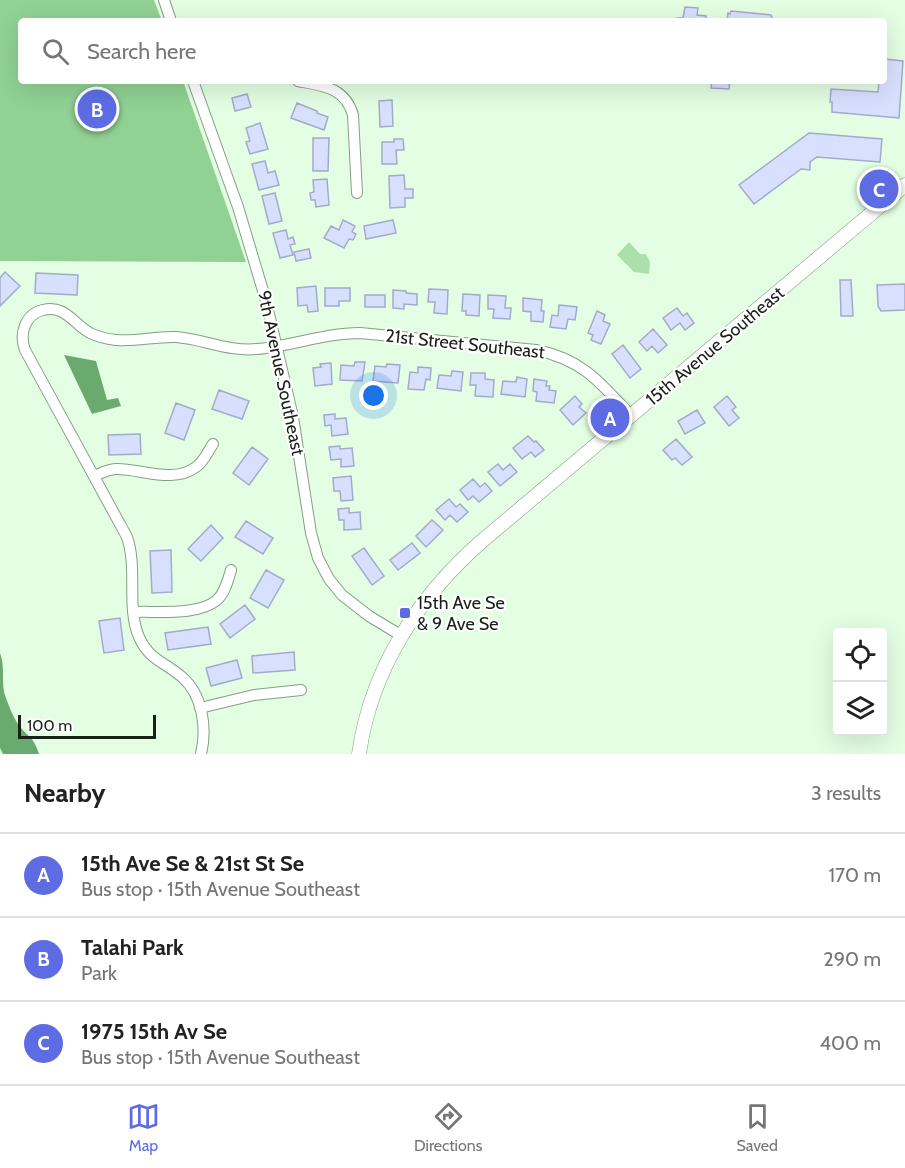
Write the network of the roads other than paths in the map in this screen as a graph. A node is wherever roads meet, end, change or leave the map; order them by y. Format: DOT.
graph roads {
  1 [pos="164,0"];
  2 [pos="170,18"];
  3 [pos="194,84"];
  4 [pos="308,84"];
  5 [pos="905,185"];
  6 [pos="357,193"];
  7 [pos="277,346"];
  8 [pos="631,416"];
  9 [pos="213,444"];
  10 [pos="94,477"];
  11 [pos="231,570"];
  12 [pos="134,612"];
  13 [pos="402,636"];
  14 [pos="301,690"];
  15 [pos="200,708"];
  16 [pos="203,753"];
  17 [pos="359,754"];
  1 -- 2 [label="street"];
  3 -- 7 [label="street, 9th Avenue Southeast"];
  4 -- 6 [label="street"];
  5 -- 8 [label="main road, 15th Avenue Southeast"];
  7 -- 8 [label="street, 21st Street Southeast"];
  7 -- 10 [label="street, 21st Street Southeast"];
  7 -- 13 [label="street, 9th Avenue Southeast"];
  8 -- 13 [label="main road, 15th Avenue Southeast"];
  9 -- 10 [label="street"];
  10 -- 12 [label="street, 21st Street Southeast"];
  11 -- 12 [label="street"];
  12 -- 15 [label="street, 21st Street Southeast"];
  13 -- 17 [label="main road, 15th Avenue Southeast"];
  14 -- 15 [label="street"];
  15 -- 16 [label="street"];
}
